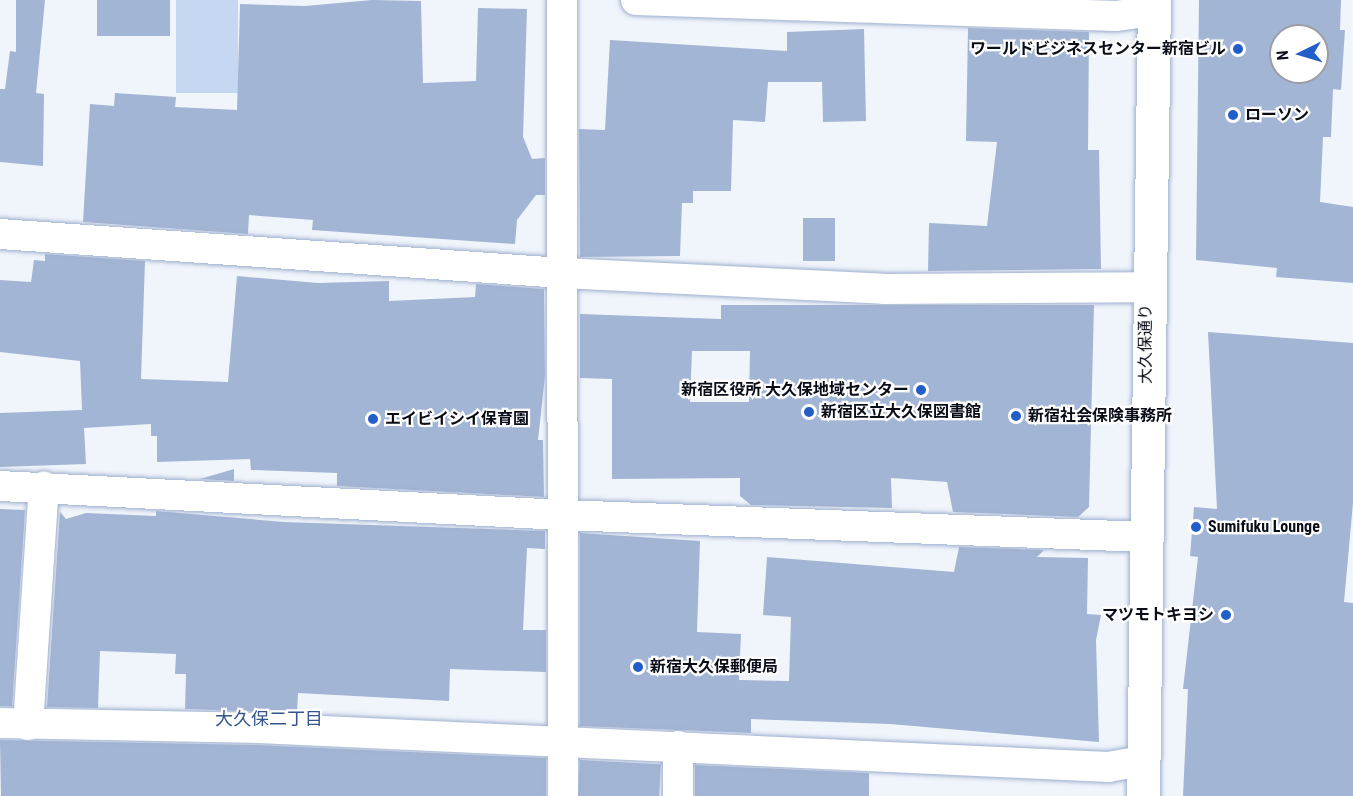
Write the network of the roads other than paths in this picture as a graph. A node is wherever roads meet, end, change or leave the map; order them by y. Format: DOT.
graph roads {
  1 [pos="562,0"];
  2 [pos="636,0"];
  3 [pos="1153,6"];
  4 [pos="0,234"];
  5 [pos="562,273"];
  6 [pos="1146,287"];
  7 [pos="0,486"];
  8 [pos="44,487"];
  9 [pos="563,515"];
  10 [pos="1146,537"];
  11 [pos="14,724"];
  12 [pos="563,742"];
  13 [pos="678,746"];
  14 [pos="1143,761"];
  15 [pos="563,796"];
  16 [pos="678,796"];
  17 [pos="1143,796"];
  1 -- 5 [label="street"];
  2 -- 3 [label="street"];
  3 -- 6 [label="main road, 大久保通り"];
  4 -- 5 [label="street"];
  5 -- 6 [label="street"];
  5 -- 9 [label="street"];
  6 -- 10 [label="main road, 大久保通り"];
  7 -- 8 [label="street"];
  8 -- 9 [label="street"];
  8 -- 11 [label="street"];
  9 -- 10 [label="street"];
  9 -- 12 [label="street"];
  10 -- 14 [label="main road, 大久保通り"];
  11 -- 12 [label="street"];
  12 -- 13 [label="street"];
  12 -- 15 [label="street"];
  13 -- 14 [label="street"];
  13 -- 16 [label="street"];
  14 -- 17 [label="main road, 大久保通り"];
}
